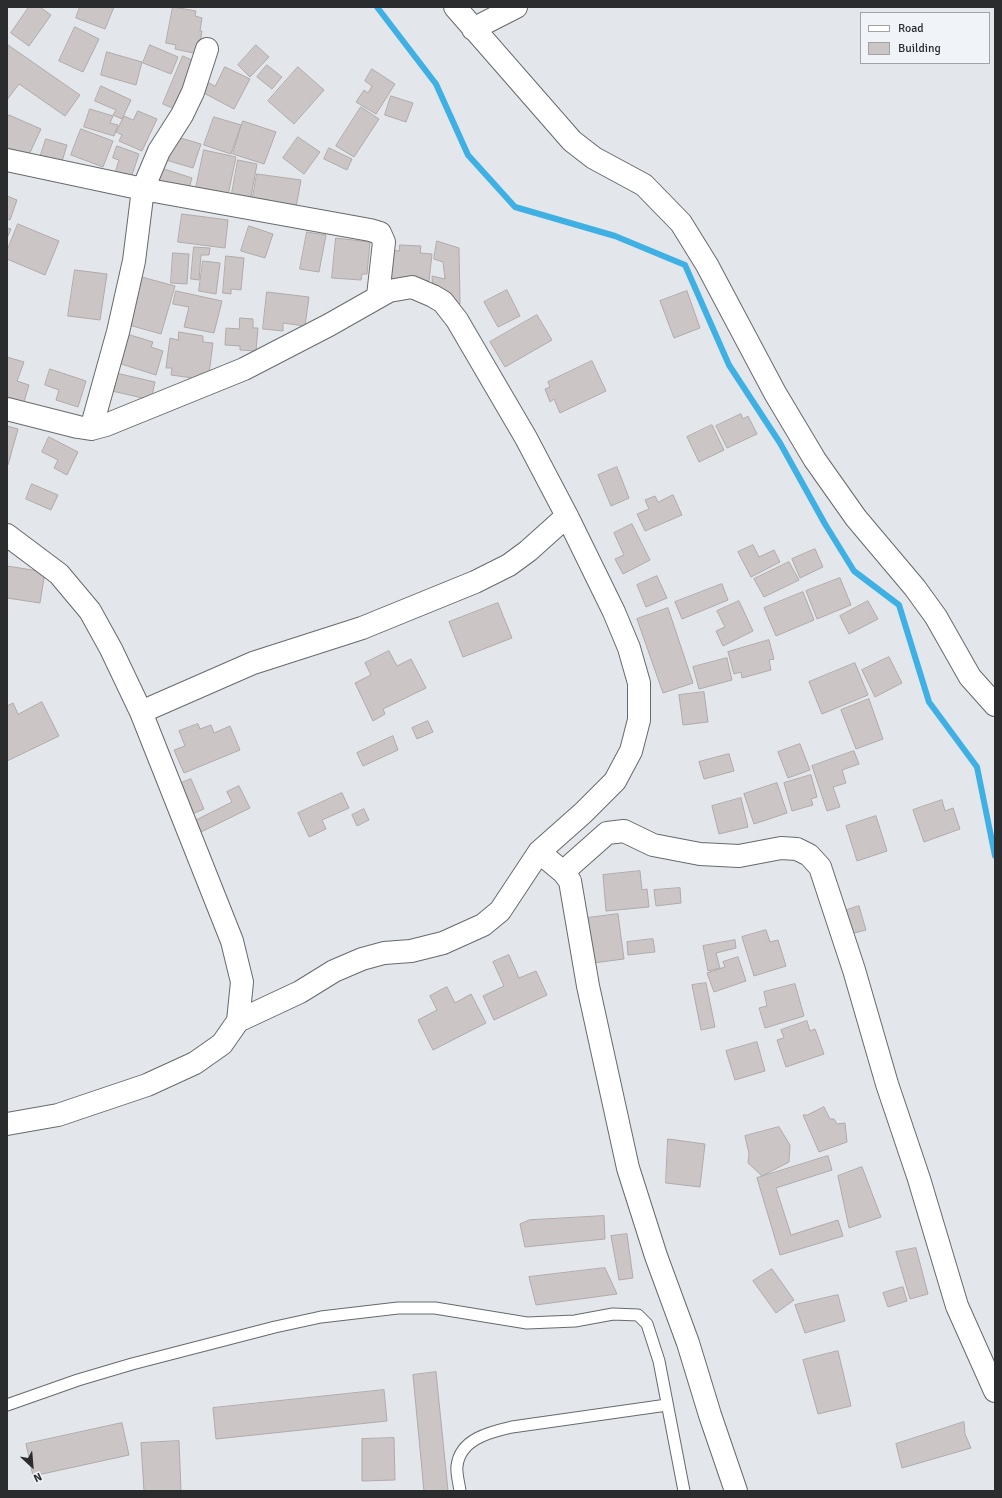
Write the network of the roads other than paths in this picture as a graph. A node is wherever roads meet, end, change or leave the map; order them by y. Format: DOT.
graph roads {
  1 [pos="455,7"];
  2 [pos="516,7"];
  3 [pos="473,29"];
  4 [pos="207,49"];
  5 [pos="7,160"];
  6 [pos="143,189"];
  7 [pos="378,296"];
  8 [pos="7,409"];
  9 [pos="91,429"];
  10 [pos="567,516"];
  11 [pos="7,535"];
  12 [pos="995,705"];
  13 [pos="141,712"];
  14 [pos="539,852"];
  15 [pos="563,872"];
  16 [pos="238,1021"];
  17 [pos="7,1124"];
  18 [pos="995,1391"];
  19 [pos="7,1405"];
  20 [pos="667,1405"];
  21 [pos="460,1491"];
  22 [pos="684,1491"];
  23 [pos="736,1491"];
  1 -- 3 [label="street"];
  2 -- 3 [label="street"];
  3 -- 12 [label="street"];
  4 -- 6 [label="street"];
  5 -- 6 [label="street"];
  6 -- 7 [label="street"];
  6 -- 9 [label="street"];
  7 -- 9 [label="street"];
  7 -- 10 [label="street"];
  8 -- 9 [label="street"];
  10 -- 13 [label="street"];
  10 -- 14 [label="street"];
  11 -- 13 [label="street"];
  13 -- 16 [label="street"];
  14 -- 15 [label="street"];
  14 -- 16 [label="street"];
  15 -- 18 [label="street"];
  15 -- 23 [label="street"];
  16 -- 17 [label="street"];
  19 -- 20 [label="lane"];
  20 -- 21 [label="lane"];
  20 -- 22 [label="lane"];
}
